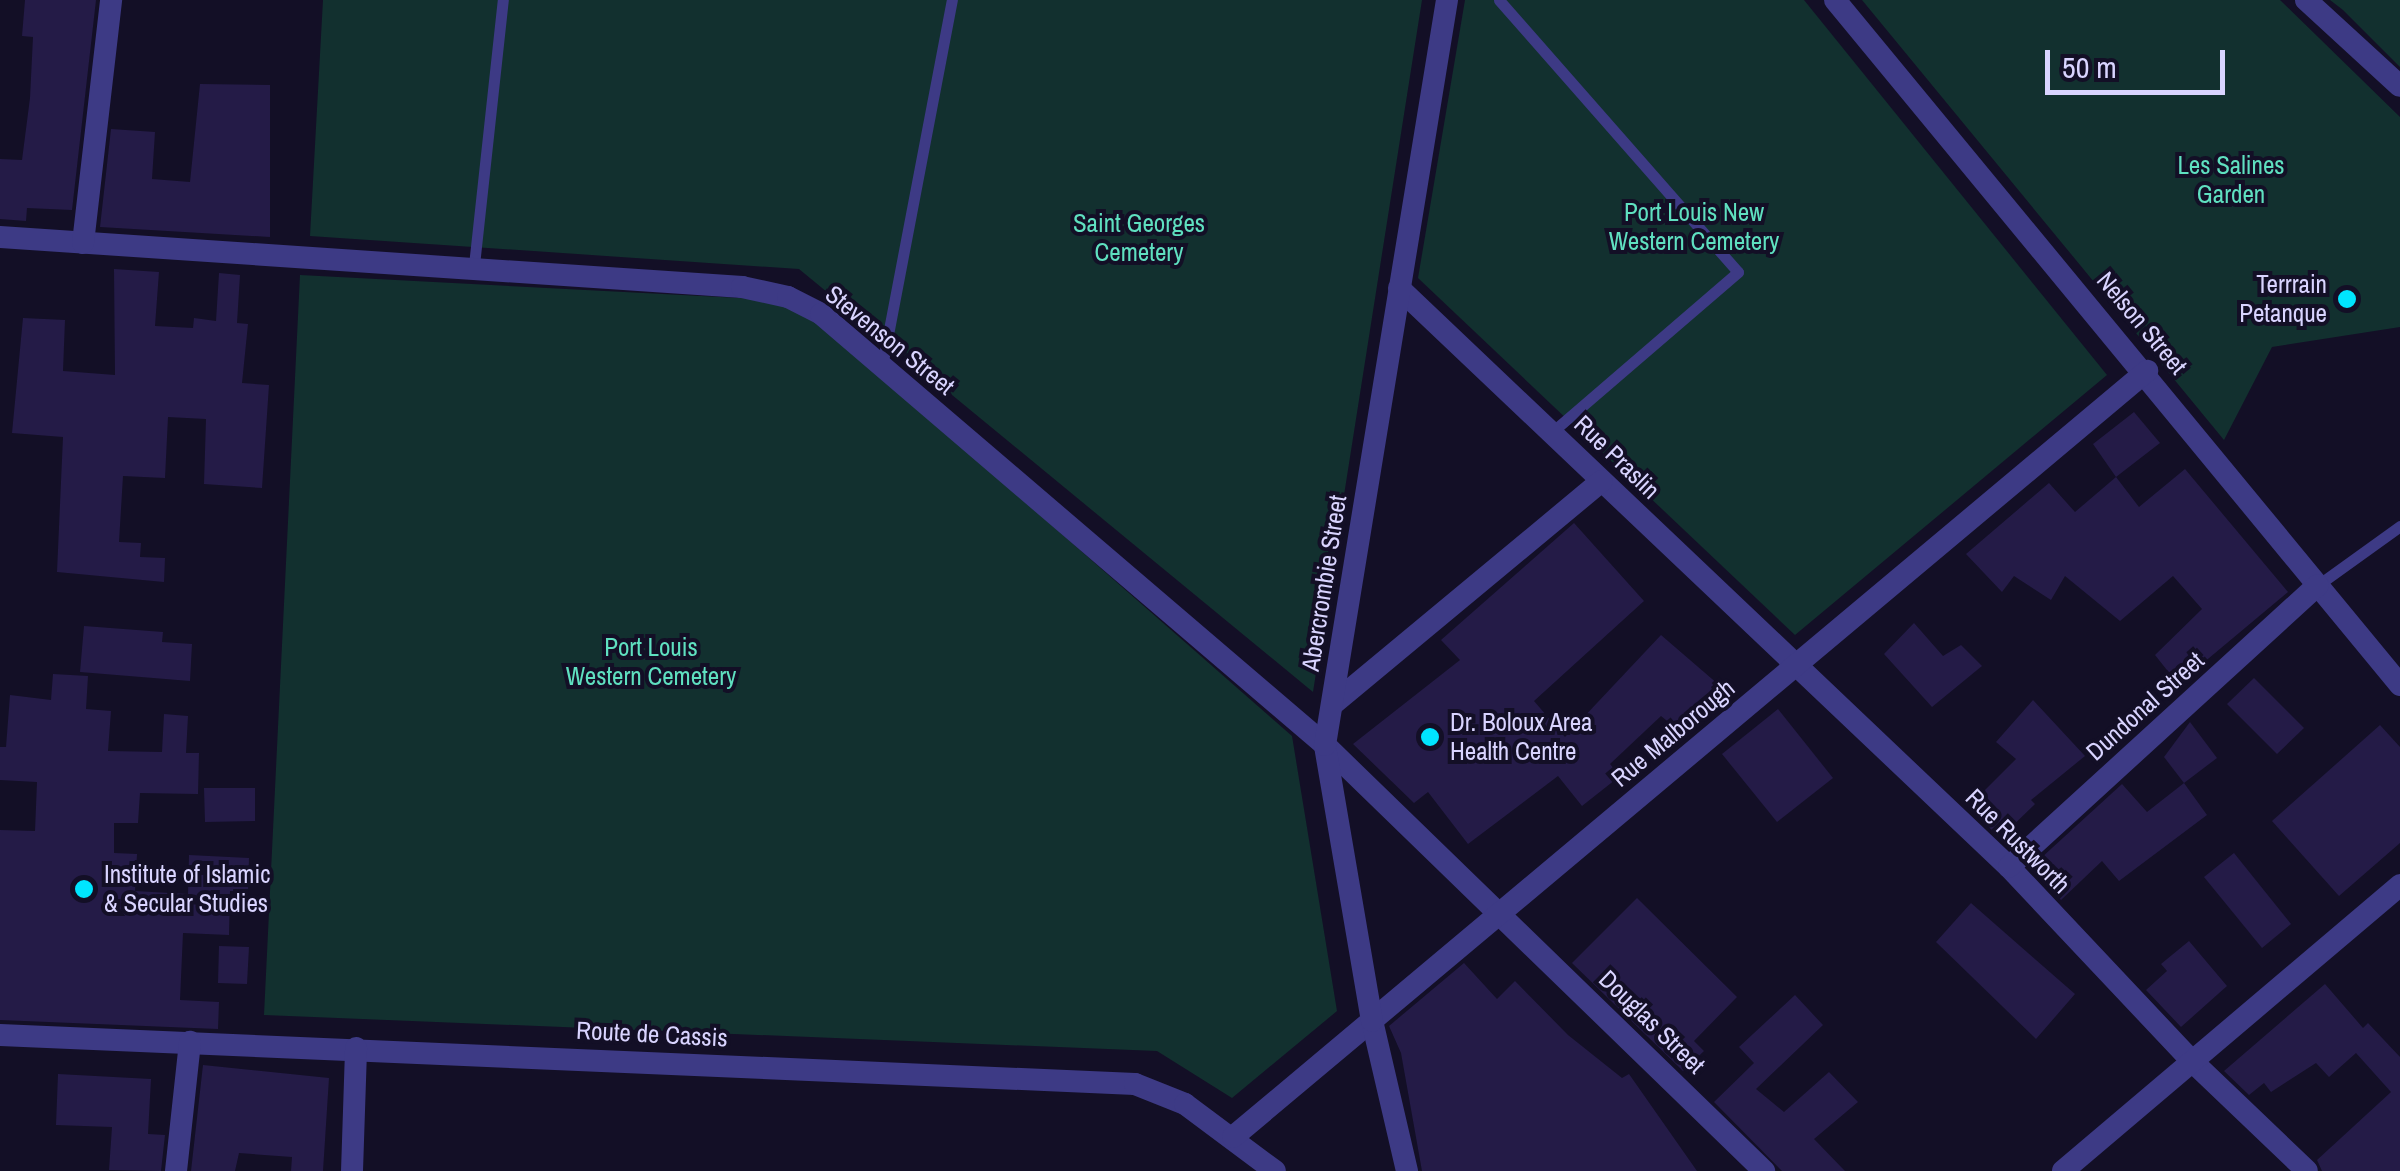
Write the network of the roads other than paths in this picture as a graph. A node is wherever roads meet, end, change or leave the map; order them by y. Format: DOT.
graph roads {
  1 [pos="111,0"];
  2 [pos="503,0"];
  3 [pos="952,0"];
  4 [pos="1447,0"];
  5 [pos="1500,0"];
  6 [pos="1835,0"];
  7 [pos="2306,0"];
  8 [pos="2400,86"];
  9 [pos="0,238"];
  10 [pos="83,243"];
  11 [pos="474,265"];
  12 [pos="1399,288"];
  13 [pos="882,366"];
  14 [pos="2147,370"];
  15 [pos="1551,432"];
  16 [pos="1602,481"];
  17 [pos="2400,526"];
  18 [pos="2318,586"];
  19 [pos="1796,665"];
  20 [pos="2400,685"];
  21 [pos="1333,704"];
  22 [pos="1324,745"];
  23 [pos="2009,867"];
  24 [pos="2400,885"];
  25 [pos="1502,912"];
  26 [pos="1372,1021"];
  27 [pos="0,1035"];
  28 [pos="190,1042"];
  29 [pos="356,1048"];
  30 [pos="2194,1063"];
  31 [pos="1233,1138"];
  32 [pos="1269,1169"];
  33 [pos="176,1171"];
  34 [pos="352,1171"];
  35 [pos="1407,1171"];
  36 [pos="1764,1171"];
  37 [pos="2062,1171"];
  38 [pos="2307,1171"];
  1 -- 10 [label="street"];
  2 -- 11 [label="lane"];
  3 -- 13 [label="lane"];
  4 -- 12 [label="street, Abercrombie Street"];
  5 -- 15 [label="lane"];
  6 -- 14 [label="street, Nelson Street"];
  7 -- 8 [label="street"];
  9 -- 10 [label="street, Stevenson Street"];
  10 -- 11 [label="street, Stevenson Street"];
  11 -- 13 [label="street, Stevenson Street"];
  12 -- 15 [label="street, Rue Praslin"];
  12 -- 21 [label="street, Abercrombie Street"];
  13 -- 22 [label="street, Stevenson Street"];
  14 -- 18 [label="street, Nelson Street"];
  14 -- 19 [label="street, Rue Malborough"];
  15 -- 16 [label="street, Rue Praslin"];
  16 -- 19 [label="street, Rue Praslin"];
  16 -- 21 [label="street"];
  17 -- 18 [label="lane"];
  18 -- 20 [label="street, Nelson Street"];
  18 -- 23 [label="street, Dundonal Street"];
  19 -- 23 [label="street, Rue Rustworth"];
  19 -- 25 [label="street, Rue Malborough"];
  21 -- 22 [label="street, Abercrombie Street"];
  22 -- 25 [label="street, Stevenson Street"];
  22 -- 26 [label="street, Abercrombie Street"];
  23 -- 30 [label="street, Rue Rustworth"];
  24 -- 30 [label="street"];
  25 -- 26 [label="street, Rue Malborough"];
  25 -- 36 [label="street, Douglas Street"];
  26 -- 31 [label="street, Rue Malborough"];
  26 -- 35 [label="street, Abercrombie Street"];
  27 -- 28 [label="street, Route de Cassis"];
  28 -- 29 [label="street, Route de Cassis"];
  28 -- 33 [label="street"];
  29 -- 31 [label="street, Route de Cassis"];
  29 -- 34 [label="street"];
  30 -- 37 [label="street"];
  30 -- 38 [label="street"];
  31 -- 32 [label="street, Route de Cassis"];
}
